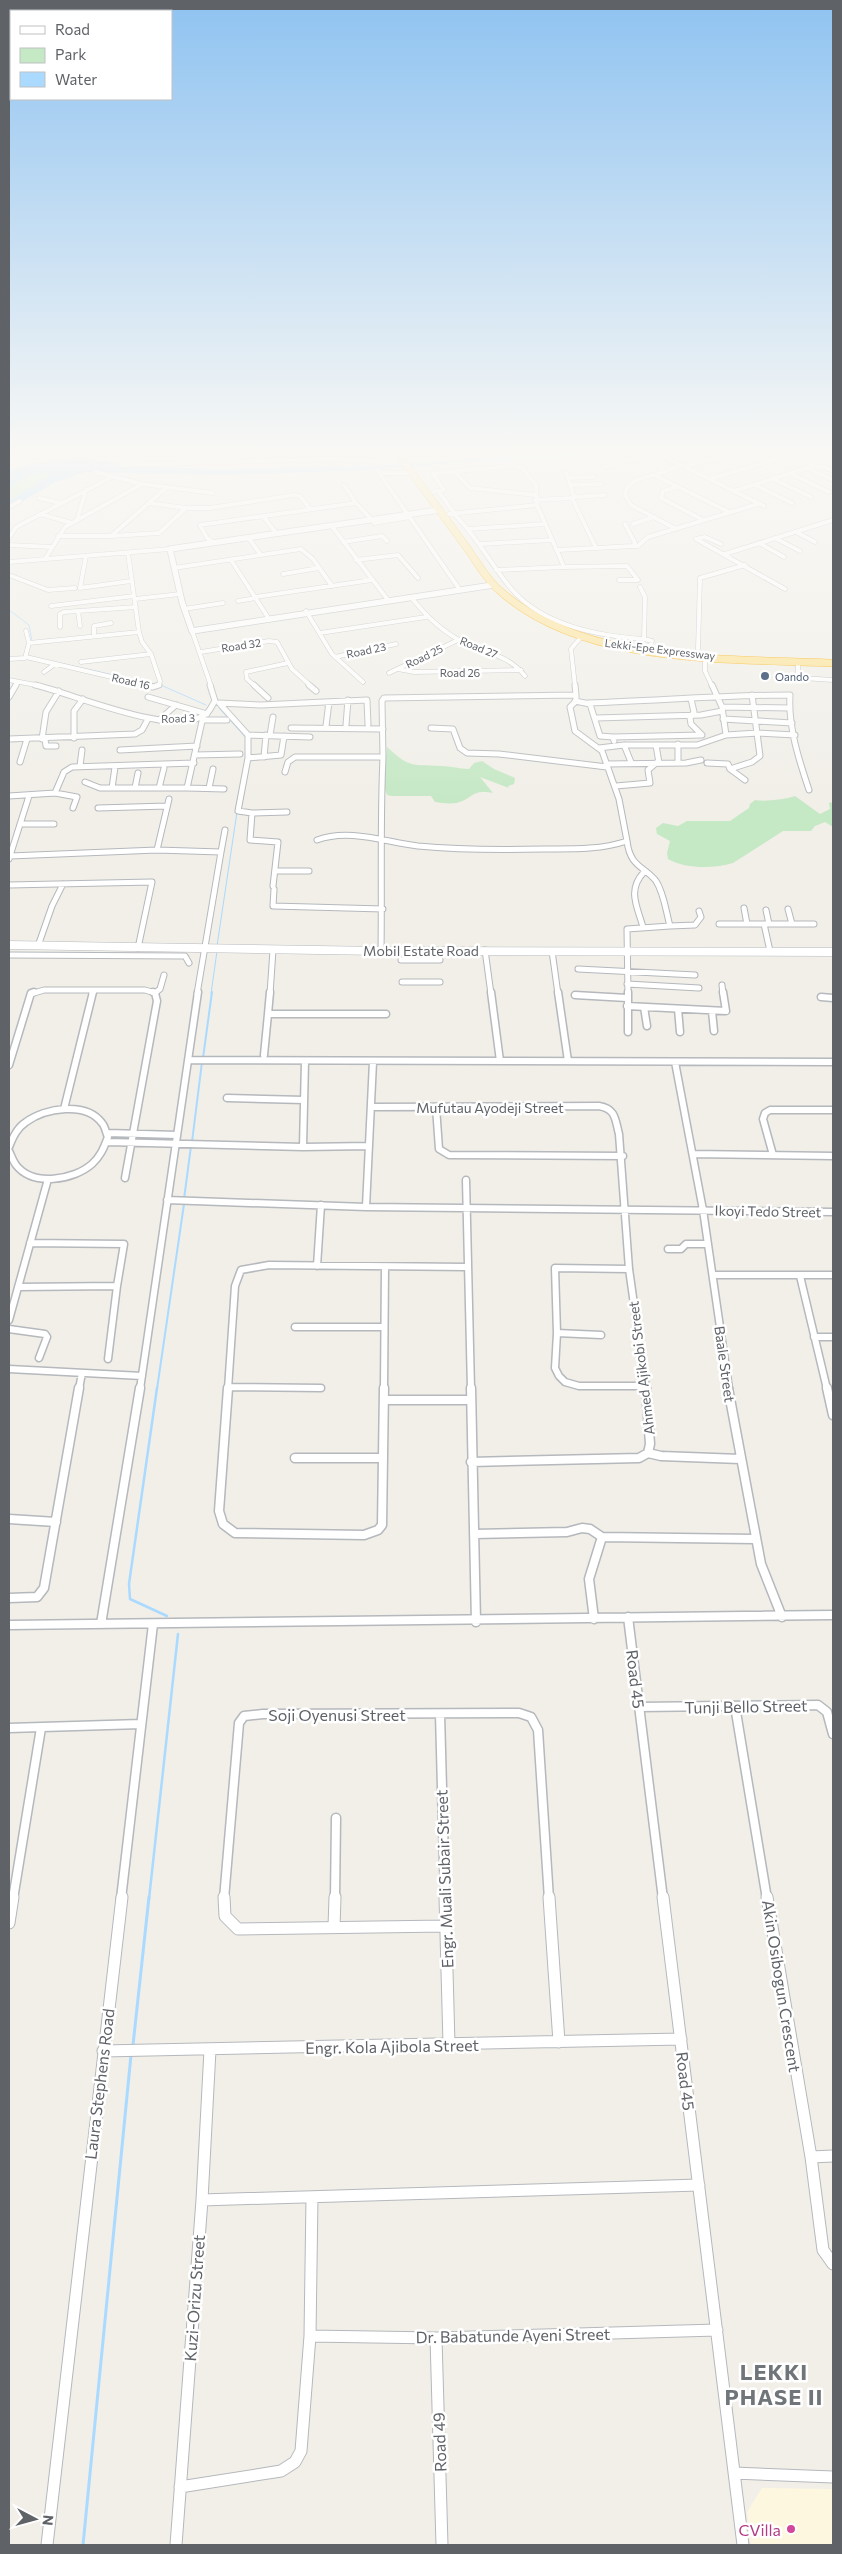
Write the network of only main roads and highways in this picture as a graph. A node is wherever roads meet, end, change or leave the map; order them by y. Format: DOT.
graph roads {
  1 [pos="479,566"];
  2 [pos="489,566"];
  3 [pos="661,648"];
  4 [pos="833,658"];
  5 [pos="833,663"];
  1 -- 3 [label="highway, Lekki-Epe Expressway"];
  2 -- 3 [label="highway, Lekki-Epe Expressway"];
  3 -- 4 [label="highway, Lekki-Epe Expressway"];
  3 -- 5 [label="highway, Lekki-Epe Expressway"];
}
